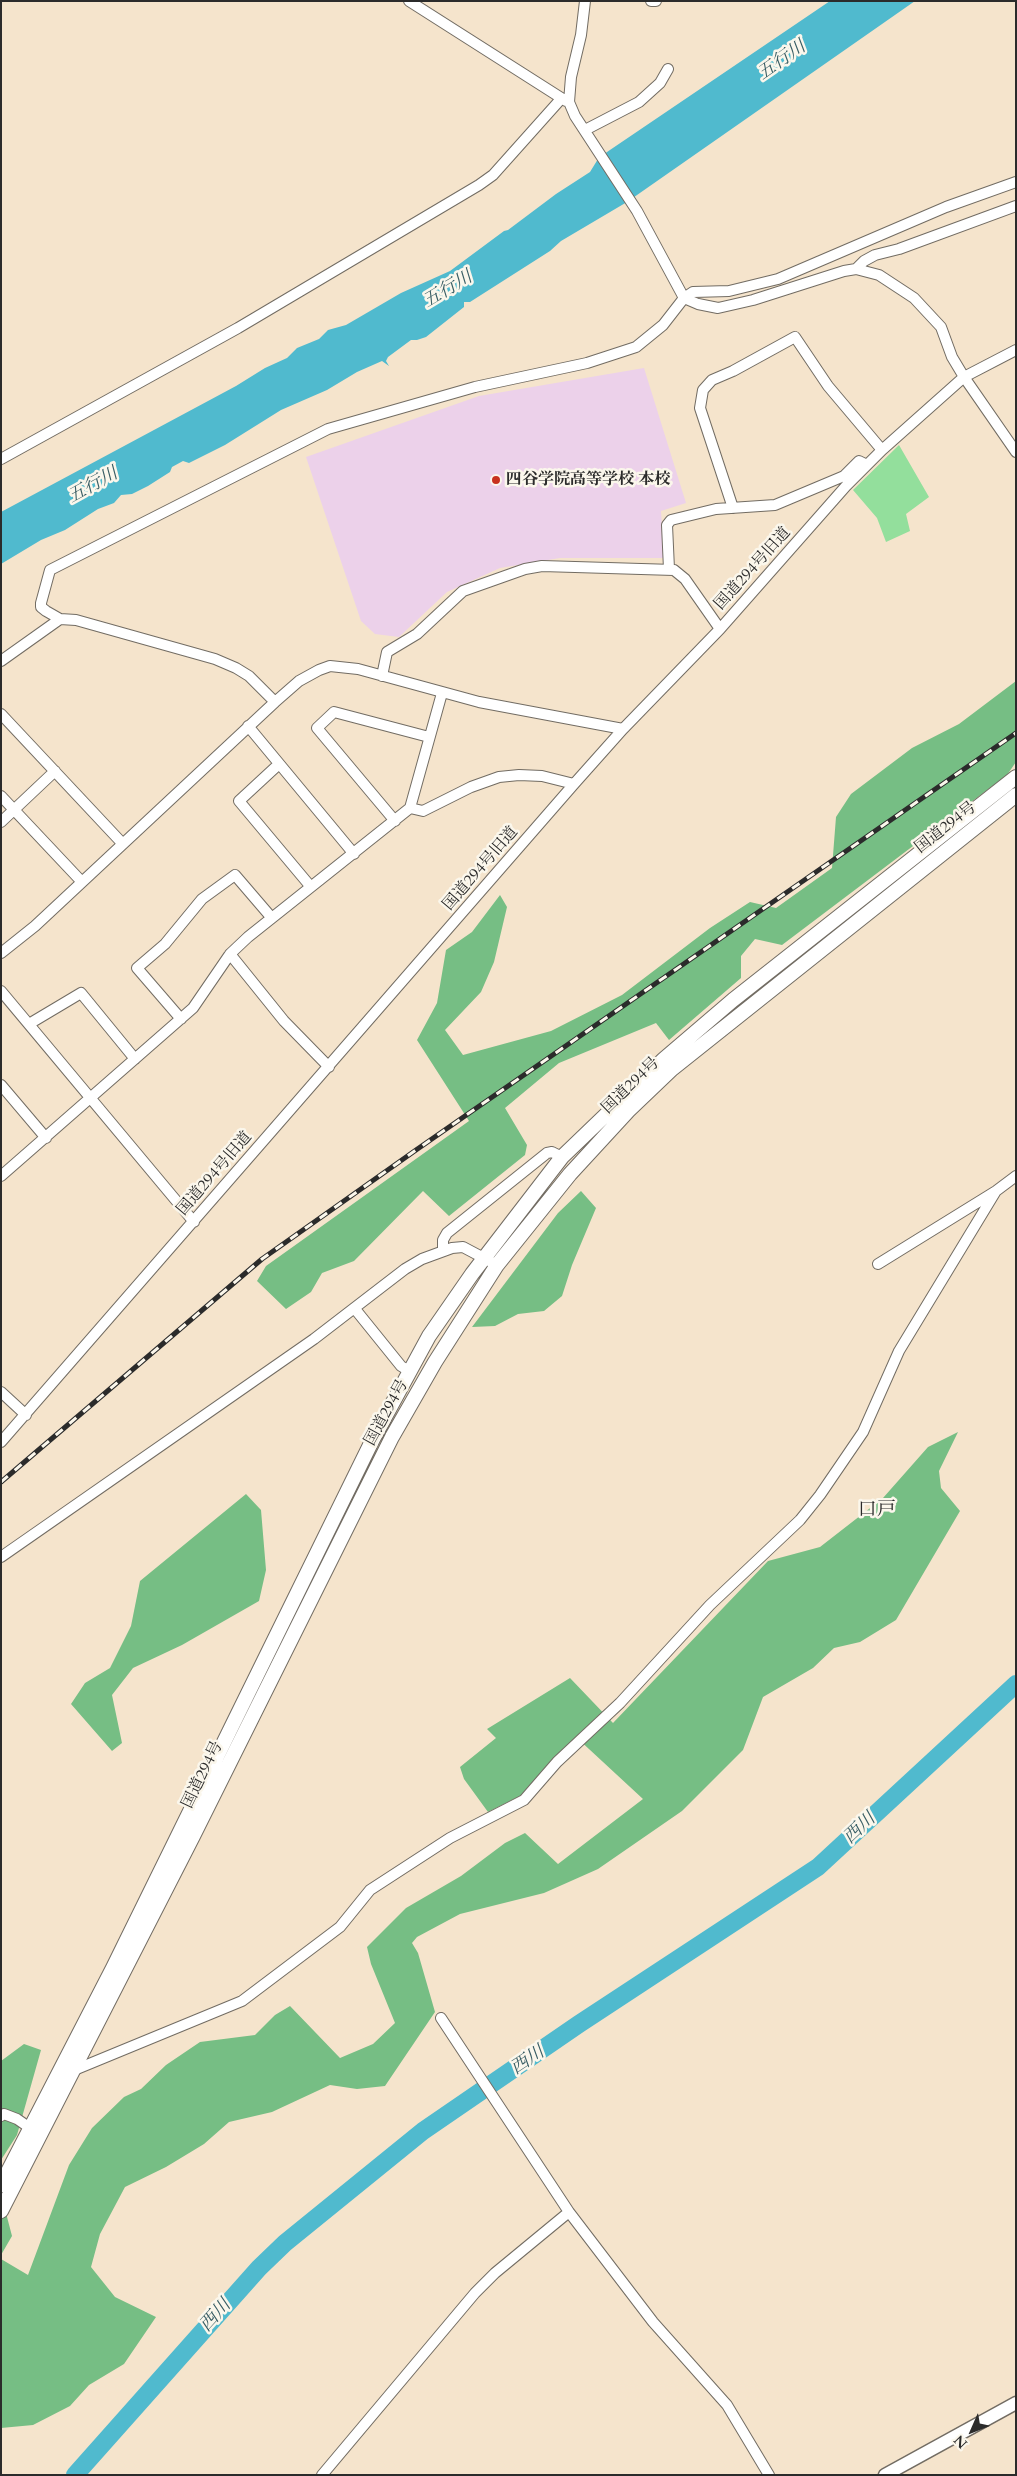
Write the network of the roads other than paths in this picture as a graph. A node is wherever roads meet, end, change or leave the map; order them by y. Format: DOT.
graph roads {
  1 [pos="409,1"];
  2 [pos="585,1"];
  3 [pos="651,1"];
  4 [pos="656,1"];
  5 [pos="668,69"];
  6 [pos="565,101"];
  7 [pos="585,130"];
  8 [pos="1016,182"];
  9 [pos="1016,206"];
  10 [pos="856,269"];
  11 [pos="684,298"];
  12 [pos="1016,350"];
  13 [pos="964,377"];
  14 [pos="882,450"];
  15 [pos="1016,452"];
  16 [pos="1,459"];
  17 [pos="867,465"];
  18 [pos="733,508"];
  19 [pos="669,569"];
  20 [pos="60,619"];
  21 [pos="720,629"];
  22 [pos="1,661"];
  23 [pos="382,676"];
  24 [pos="442,693"];
  25 [pos="274,702"];
  26 [pos="1,714"];
  27 [pos="248,726"];
  28 [pos="623,729"];
  29 [pos="430,737"];
  30 [pos="279,764"];
  31 [pos="55,771"];
  32 [pos="1016,777"];
  33 [pos="574,784"];
  34 [pos="1016,795"];
  35 [pos="1,796"];
  36 [pos="410,808"];
  37 [pos="14,810"];
  38 [pos="394,820"];
  39 [pos="1,822"];
  40 [pos="122,843"];
  41 [pos="354,854"];
  42 [pos="82,882"];
  43 [pos="312,887"];
  44 [pos="272,917"];
  45 [pos="1,953"];
  46 [pos="230,954"];
  47 [pos="1,991"];
  48 [pos="181,1019"];
  49 [pos="29,1024"];
  50 [pos="135,1059"];
  51 [pos="329,1067"];
  52 [pos="1,1085"];
  53 [pos="89,1099"];
  54 [pos="46,1138"];
  55 [pos="562,1157"];
  56 [pos="1,1176"];
  57 [pos="1016,1176"];
  58 [pos="996,1191"];
  59 [pos="194,1222"];
  60 [pos="444,1251"];
  61 [pos="484,1256"];
  62 [pos="878,1264"];
  63 [pos="497,1265"];
  64 [pos="355,1309"];
  65 [pos="409,1371"];
  66 [pos="1,1392"];
  67 [pos="26,1415"];
  68 [pos="1,1442"];
  69 [pos="1,1557"];
  70 [pos="441,2018"];
  71 [pos="72,2070"];
  72 [pos="1,2116"];
  73 [pos="30,2128"];
  74 [pos="1,2185"];
  75 [pos="1,2211"];
  76 [pos="569,2212"];
  77 [pos="1016,2404"];
  78 [pos="322,2475"];
  79 [pos="769,2475"];
  80 [pos="885,2475"];
  1 -- 6 [label="street"];
  2 -- 6 [label="street"];
  3 -- 4 [label="street"];
  5 -- 7 [label="street"];
  6 -- 7 [label="street"];
  6 -- 16 [label="street"];
  7 -- 11 [label="street"];
  8 -- 11 [label="street"];
  9 -- 10 [label="street"];
  10 -- 11 [label="street"];
  10 -- 13 [label="street"];
  11 -- 20 [label="street"];
  12 -- 13 [label="street, 国道294号旧道"];
  13 -- 14 [label="street, 国道294号旧道"];
  13 -- 15 [label="street"];
  14 -- 17 [label="street, 国道294号旧道"];
  14 -- 18 [label="street"];
  17 -- 18 [label="street"];
  17 -- 21 [label="street, 国道294号旧道"];
  18 -- 19 [label="street"];
  19 -- 21 [label="street"];
  19 -- 23 [label="street"];
  20 -- 22 [label="street"];
  20 -- 25 [label="street"];
  21 -- 28 [label="street, 国道294号旧道"];
  23 -- 24 [label="street"];
  23 -- 25 [label="street"];
  24 -- 28 [label="street"];
  24 -- 29 [label="street"];
  25 -- 27 [label="street"];
  26 -- 31 [label="street"];
  27 -- 30 [label="street"];
  27 -- 40 [label="street"];
  28 -- 33 [label="street, 国道294号旧道"];
  29 -- 36 [label="street"];
  29 -- 38 [label="street"];
  30 -- 41 [label="street"];
  30 -- 43 [label="street"];
  31 -- 37 [label="street"];
  31 -- 40 [label="street"];
  32 -- 55 [label="highway, 国道294号"];
  33 -- 36 [label="street"];
  33 -- 51 [label="street, 国道294号旧道"];
  34 -- 63 [label="highway, 国道294号"];
  35 -- 37 [label="street"];
  36 -- 38 [label="street"];
  37 -- 39 [label="street"];
  37 -- 42 [label="street"];
  38 -- 41 [label="street"];
  40 -- 42 [label="street"];
  41 -- 43 [label="street"];
  42 -- 45 [label="street"];
  43 -- 44 [label="street"];
  44 -- 46 [label="street"];
  44 -- 48 [label="street"];
  46 -- 48 [label="street"];
  46 -- 51 [label="street"];
  47 -- 49 [label="street"];
  48 -- 50 [label="street"];
  49 -- 50 [label="street"];
  49 -- 53 [label="street"];
  50 -- 53 [label="street"];
  51 -- 59 [label="street, 国道294号旧道"];
  52 -- 54 [label="street"];
  53 -- 54 [label="street"];
  53 -- 59 [label="street"];
  54 -- 56 [label="street"];
  55 -- 60 [label="street"];
  55 -- 61 [label="highway, 国道294号"];
  57 -- 58 [label="street"];
  58 -- 62 [label="street"];
  58 -- 71 [label="street"];
  59 -- 67 [label="street, 国道294号旧道"];
  60 -- 61 [label="street"];
  60 -- 64 [label="street"];
  61 -- 63 [label="street"];
  61 -- 65 [label="highway, 国道294号"];
  63 -- 71 [label="highway, 国道294号"];
  64 -- 65 [label="street"];
  64 -- 69 [label="street"];
  65 -- 73 [label="highway, 国道294号"];
  66 -- 67 [label="street"];
  67 -- 68 [label="street, 国道294号旧道"];
  70 -- 76 [label="street"];
  71 -- 75 [label="highway, 国道294号"];
  72 -- 73 [label="street"];
  73 -- 74 [label="highway, 国道294号"];
  76 -- 78 [label="street"];
  76 -- 79 [label="street"];
  77 -- 80 [label="main road"];
}
